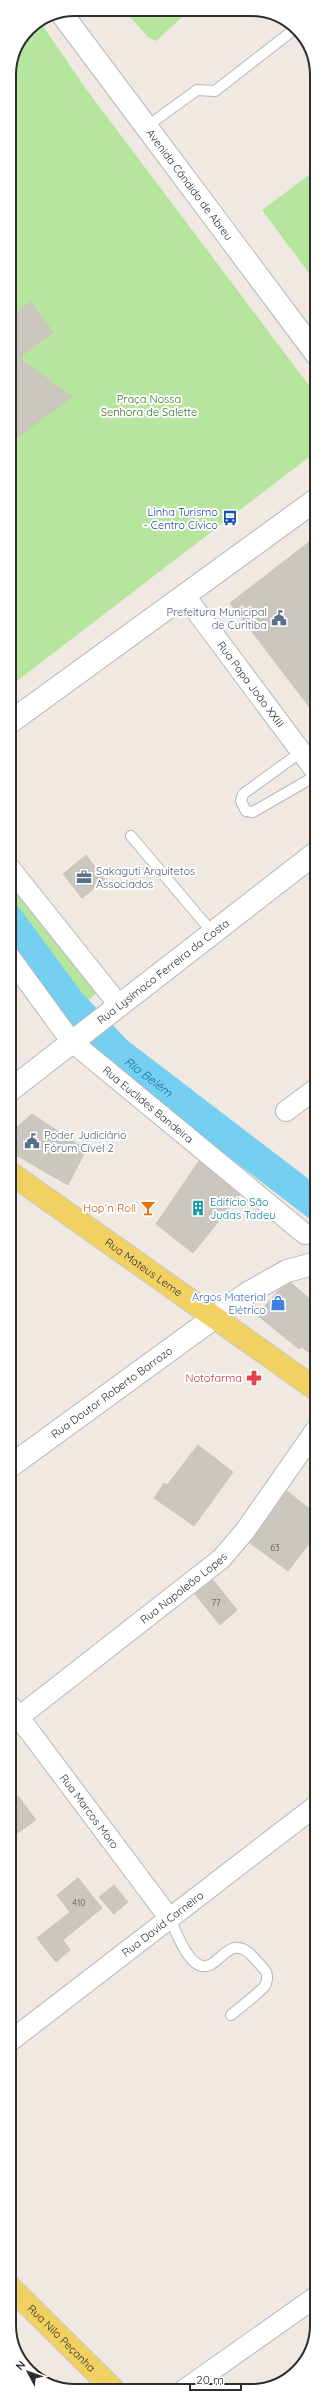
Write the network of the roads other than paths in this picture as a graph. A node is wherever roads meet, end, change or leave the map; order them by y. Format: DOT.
graph roads {
  1 [pos="64,17"];
  2 [pos="291,32"];
  3 [pos="146,127"];
  4 [pos="310,346"];
  5 [pos="310,504"];
  6 [pos="185,596"];
  7 [pos="16,718"];
  8 [pos="301,752"];
  9 [pos="310,763"];
  10 [pos="310,774"];
  11 [pos="131,836"];
  12 [pos="310,857"];
  13 [pos="16,877"];
  14 [pos="212,932"];
  15 [pos="16,964"];
  16 [pos="111,1011"];
  17 [pos="77,1037"];
  18 [pos="16,1085"];
  19 [pos="310,1093"];
  20 [pos="286,1111"];
  21 [pos="16,1177"];
  22 [pos="305,1234"];
  23 [pos="310,1265"];
  24 [pos="214,1317"];
  25 [pos="310,1385"];
  26 [pos="310,1438"];
  27 [pos="16,1462"];
  28 [pos="16,1709"];
  29 [pos="16,1713"];
  30 [pos="310,1810"];
  31 [pos="170,1919"];
  32 [pos="231,2015"];
  33 [pos="16,2037"];
  34 [pos="16,2293"];
  35 [pos="310,2301"];
  36 [pos="108,2384"];
  37 [pos="192,2384"];
  1 -- 3 [label="main road, Avenida Cândido de Abreu"];
  2 -- 3 [label="lane"];
  3 -- 4 [label="main road, Avenida Cândido de Abreu"];
  5 -- 6 [label="main road"];
  6 -- 7 [label="main road"];
  6 -- 8 [label="street, Rua Papa João XXIII"];
  8 -- 9 [label="street, Rua Papa João XXIII"];
  8 -- 10 [label="lane"];
  11 -- 14 [label="lane"];
  12 -- 14 [label="main road, Rua Lysímaco Ferreira da Costa"];
  13 -- 16 [label="street"];
  14 -- 16 [label="main road, Rua Lysímaco Ferreira da Costa"];
  15 -- 17 [label="street, Rua Euclides Bandeira"];
  16 -- 17 [label="main road, Rua Lysímaco Ferreira da Costa"];
  17 -- 18 [label="main road, Rua Lysímaco Ferreira da Costa"];
  17 -- 22 [label="street, Rua Euclides Bandeira"];
  19 -- 20 [label="street"];
  21 -- 24 [label="main road, Rua Mateus Leme"];
  23 -- 24 [label="main road, Rua Doutor Roberto Barrozo"];
  24 -- 25 [label="main road, Rua Mateus Leme"];
  24 -- 27 [label="main road, Rua Doutor Roberto Barrozo"];
  26 -- 28 [label="street, Rua Napoleão Lopes"];
  29 -- 31 [label="street, Rua Marcos Moro"];
  30 -- 31 [label="street, Rua David Carneiro"];
  31 -- 32 [label="lane"];
  31 -- 33 [label="street, Rua David Carneiro"];
  34 -- 36 [label="main road, Rua Nilo Peçanha"];
  35 -- 37 [label="street"];
}
